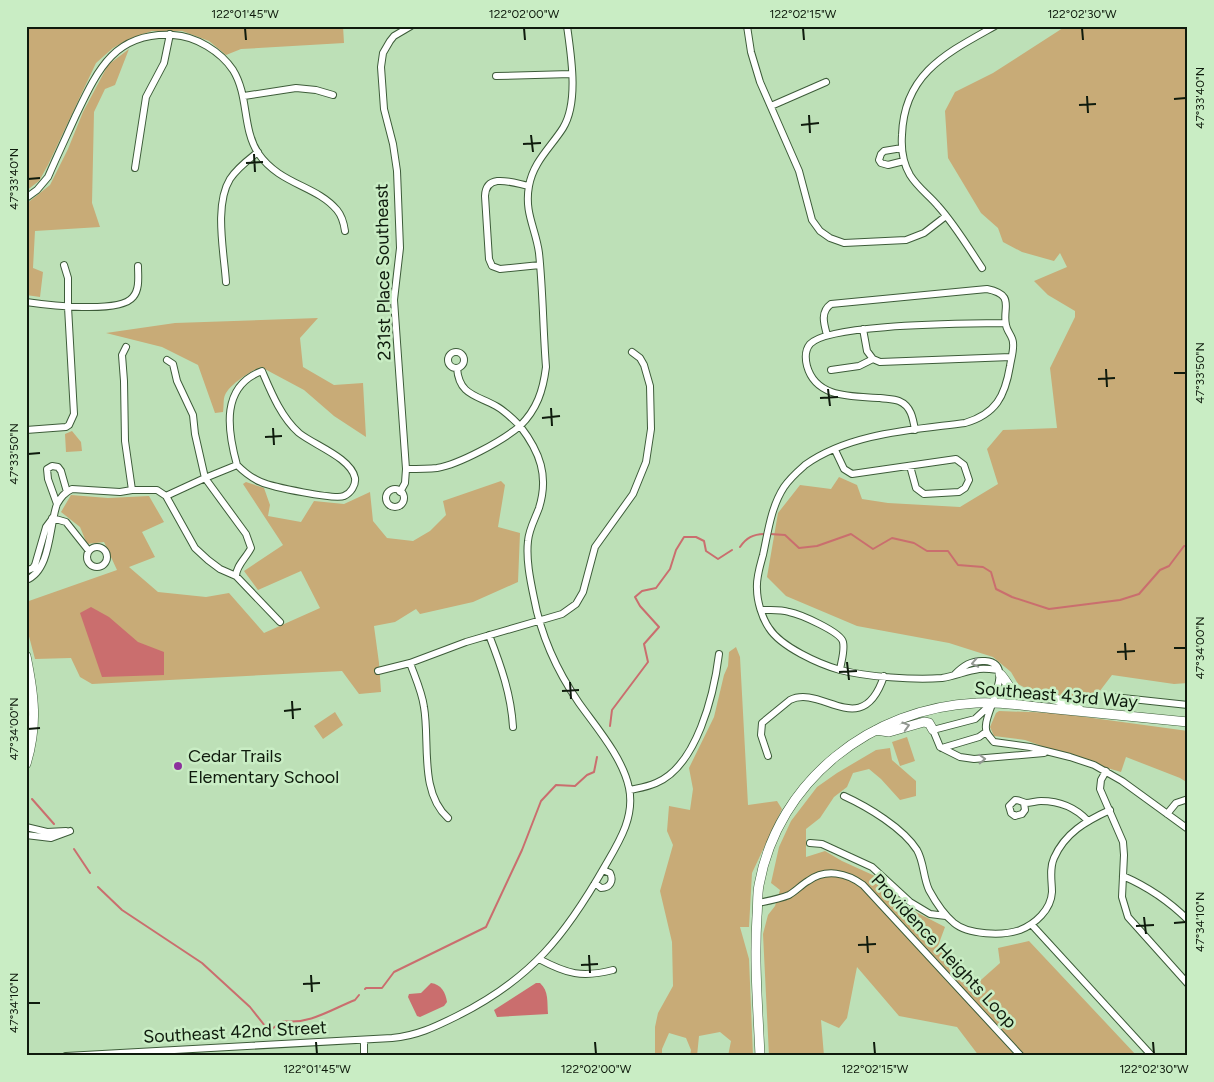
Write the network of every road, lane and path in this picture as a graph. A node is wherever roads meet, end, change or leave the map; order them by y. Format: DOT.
graph roads {
  1 [pos="411,26"];
  2 [pos="567,26"];
  3 [pos="747,26"];
  4 [pos="995,26"];
  5 [pos="170,34"];
  6 [pos="571,74"];
  7 [pos="496,76"];
  8 [pos="826,82"];
  9 [pos="334,95"];
  10 [pos="244,96"];
  11 [pos="771,106"];
  12 [pos="902,148"];
  13 [pos="258,152"];
  14 [pos="904,161"];
  15 [pos="135,168"];
  16 [pos="529,186"];
  17 [pos="26,198"];
  18 [pos="946,216"];
  19 [pos="346,231"];
  20 [pos="64,265"];
  21 [pos="540,265"];
  22 [pos="138,266"];
  23 [pos="982,268"];
  24 [pos="226,282"];
  25 [pos="26,302"];
  26 [pos="68,307"];
  27 [pos="1005,323"];
  28 [pos="863,329"];
  29 [pos="827,335"];
  30 [pos="126,347"];
  31 [pos="632,352"];
  32 [pos="1011,357"];
  33 [pos="873,359"];
  34 [pos="167,360"];
  35 [pos="457,368"];
  36 [pos="831,370"];
  37 [pos="520,426"];
  38 [pos="26,430"];
  39 [pos="915,430"];
  40 [pos="835,450"];
  41 [pos="237,464"];
  42 [pos="910,466"];
  43 [pos="406,469"];
  44 [pos="205,478"];
  45 [pos="132,490"];
  46 [pos="67,492"];
  47 [pos="400,492"];
  48 [pos="166,496"];
  49 [pos="56,504"];
  50 [pos="52,518"];
  51 [pos="89,551"];
  52 [pos="26,571"];
  53 [pos="236,576"];
  54 [pos="26,580"];
  55 [pos="762,610"];
  56 [pos="539,621"];
  57 [pos="280,622"];
  58 [pos="488,635"];
  59 [pos="719,654"];
  60 [pos="26,656"];
  61 [pos="410,662"];
  62 [pos="840,670"];
  63 [pos="378,671"];
  64 [pos="999,672"];
  65 [pos="884,676"];
  66 [pos="29,683"];
  67 [pos="1113,697"];
  68 [pos="993,703"];
  69 [pos="1188,705"];
  70 [pos="1082,712"];
  71 [pos="974,719"];
  72 [pos="1188,722"];
  73 [pos="986,723"];
  74 [pos="513,727"];
  75 [pos="876,730"];
  76 [pos="933,730"];
  77 [pos="986,732"];
  78 [pos="942,748"];
  79 [pos="1048,752"];
  80 [pos="768,756"];
  81 [pos="26,764"];
  82 [pos="1106,771"];
  83 [pos="630,790"];
  84 [pos="844,796"];
  85 [pos="1188,799"];
  86 [pos="1024,803"];
  87 [pos="1110,810"];
  88 [pos="1167,814"];
  89 [pos="448,818"];
  90 [pos="1088,821"];
  91 [pos="26,827"];
  92 [pos="1188,829"];
  93 [pos="26,835"];
  94 [pos="810,843"];
  95 [pos="603,870"];
  96 [pos="1122,876"];
  97 [pos="595,883"];
  98 [pos="758,903"];
  99 [pos="946,916"];
  100 [pos="1188,920"];
  101 [pos="1032,924"];
  102 [pos="539,960"];
  103 [pos="613,970"];
  104 [pos="1188,984"];
  105 [pos="364,1040"];
  106 [pos="66,1056"];
  107 [pos="364,1056"];
  108 [pos="760,1056"];
  109 [pos="1021,1056"];
  110 [pos="1152,1056"];
  1 -- 43 [label="street, 231st Place Southeast"];
  2 -- 6 [label="street"];
  3 -- 11 [label="street"];
  4 -- 12 [label="street"];
  5 -- 10 [label="street"];
  5 -- 15 [label="street"];
  5 -- 17 [label="street"];
  6 -- 7 [label="street"];
  6 -- 16 [label="street"];
  8 -- 11 [label="street"];
  9 -- 10 [label="street"];
  10 -- 13 [label="street"];
  11 -- 18 [label="street"];
  12 -- 14 [label="street"];
  12 -- 14 [label="street"];
  13 -- 19 [label="street"];
  13 -- 24 [label="street"];
  14 -- 18 [label="street"];
  16 -- 21 [label="street"];
  16 -- 21 [label="street"];
  18 -- 23 [label="street"];
  20 -- 26 [label="street"];
  21 -- 37 [label="street"];
  22 -- 26 [label="street"];
  25 -- 26 [label="street"];
  26 -- 38 [label="street"];
  27 -- 28 [label="street"];
  27 -- 29 [label="street"];
  27 -- 32 [label="street"];
  28 -- 29 [label="street"];
  28 -- 33 [label="street"];
  29 -- 39 [label="street"];
  30 -- 45 [label="street"];
  31 -- 56 [label="street"];
  32 -- 33 [label="street"];
  32 -- 39 [label="street"];
  33 -- 36 [label="street"];
  34 -- 44 [label="street"];
  35 -- 37 [label="street"];
  37 -- 43 [label="street"];
  37 -- 56 [label="street"];
  39 -- 40 [label="street"];
  40 -- 42 [label="street"];
  40 -- 55 [label="street"];
  41 -- 41 [label="street"];
  41 -- 44 [label="street"];
  42 -- 42 [label="street"];
  43 -- 47 [label="street, 231st Place Southeast"];
  44 -- 48 [label="street"];
  44 -- 53 [label="street"];
  45 -- 46 [label="street"];
  45 -- 48 [label="street"];
  46 -- 49 [label="street"];
  46 -- 49 [label="street"];
  48 -- 53 [label="street"];
  49 -- 50 [label="street"];
  50 -- 51 [label="street"];
  50 -- 52 [label="street"];
  50 -- 54 [label="street"];
  53 -- 57 [label="street"];
  55 -- 62 [label="street"];
  55 -- 62 [label="street"];
  56 -- 58 [label="street"];
  56 -- 83 [label="street"];
  58 -- 61 [label="street"];
  58 -- 74 [label="street"];
  59 -- 83 [label="street"];
  60 -- 66 [label="main road"];
  61 -- 63 [label="street"];
  61 -- 89 [label="street"];
  62 -- 65 [label="street"];
  64 -- 65 [label="street"];
  64 -- 68 [label="street"];
  64 -- 70 [label="main road"];
  65 -- 80 [label="street"];
  66 -- 81 [label="main road"];
  67 -- 69 [label="street"];
  68 -- 70 [label="main road, Southeast 43rd Way"];
  68 -- 71 [label="street"];
  68 -- 73 [label="street"];
  68 -- 75 [label="main road, Southeast 43rd Way"];
  70 -- 72 [label="main road, Southeast 43rd Way"];
  71 -- 73 [label="street"];
  71 -- 76 [label="street"];
  73 -- 77 [label="street"];
  75 -- 76 [label="main road, one-way"];
  75 -- 98 [label="main road, Southeast 43rd Way"];
  76 -- 78 [label="street"];
  77 -- 78 [label="street"];
  77 -- 79 [label="street"];
  78 -- 79 [label="street, one-way"];
  79 -- 82 [label="street"];
  82 -- 87 [label="street"];
  82 -- 88 [label="street"];
  83 -- 95 [label="street"];
  84 -- 99 [label="street"];
  85 -- 88 [label="street"];
  86 -- 90 [label="street"];
  87 -- 90 [label="street"];
  87 -- 96 [label="street"];
  88 -- 92 [label="street"];
  90 -- 101 [label="street"];
  91 -- 93 [label="street"];
  94 -- 99 [label="street"];
  95 -- 97 [label="street"];
  95 -- 97 [label="street"];
  96 -- 100 [label="street"];
  96 -- 104 [label="street"];
  97 -- 102 [label="street, Southeast 42nd Street"];
  98 -- 108 [label="main road, Southeast 43rd Way"];
  98 -- 109 [label="street, Providence Heights Loop"];
  99 -- 101 [label="street"];
  101 -- 110 [label="street"];
  102 -- 103 [label="street"];
  102 -- 105 [label="street, Southeast 42nd Street"];
  105 -- 106 [label="street, Southeast 42nd Street"];
  105 -- 107 [label="street"];
}
